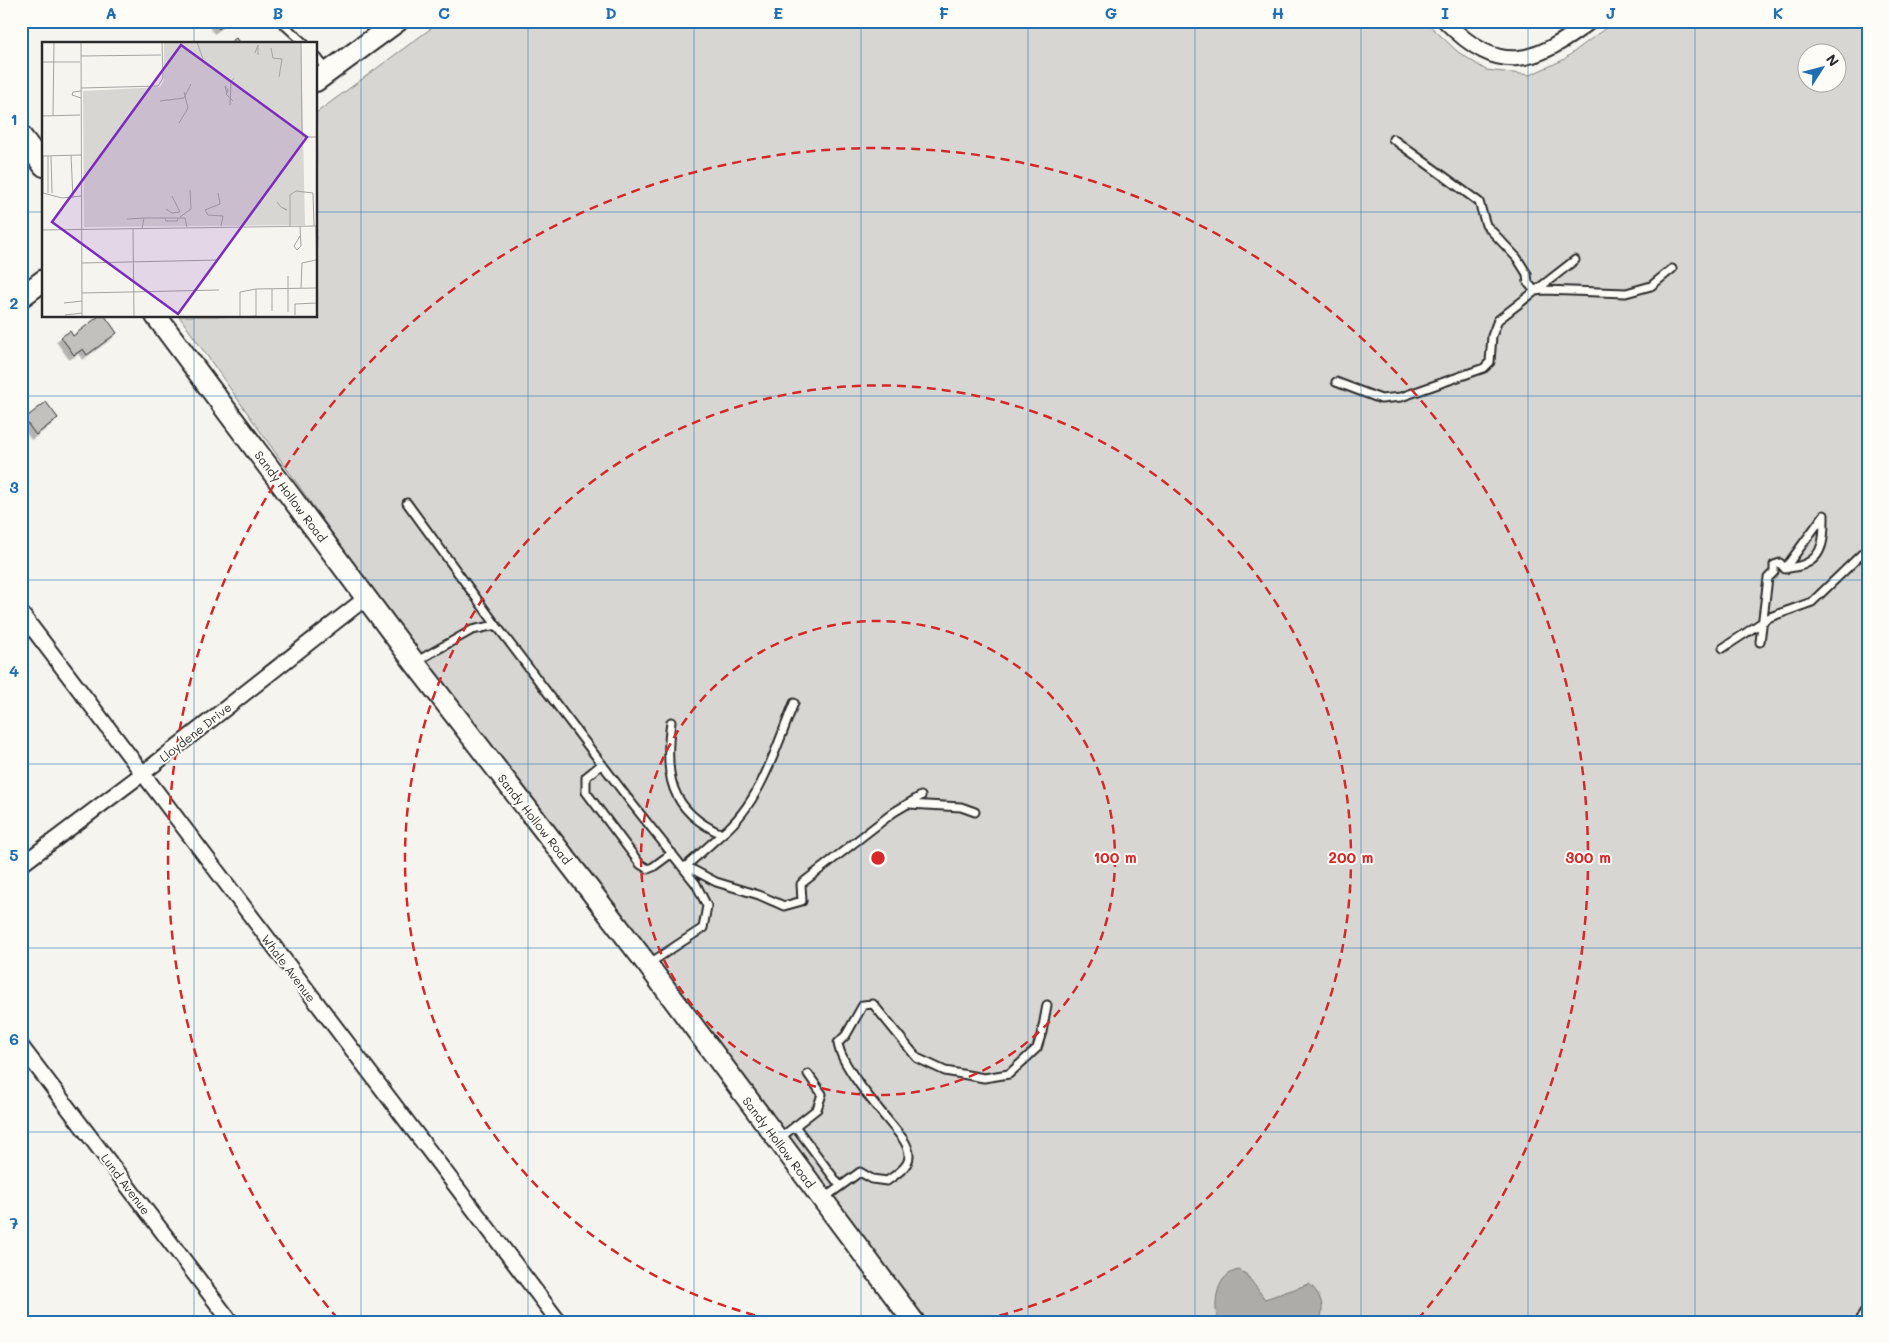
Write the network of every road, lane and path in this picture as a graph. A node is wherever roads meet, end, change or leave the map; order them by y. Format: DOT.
graph roads {
  1 [pos="280,21"];
  2 [pos="398,21"];
  3 [pos="1445,21"];
  4 [pos="1591,21"];
  5 [pos="303,42"];
  6 [pos="318,63"];
  7 [pos="322,76"];
  8 [pos="21,136"];
  9 [pos="1392,138"];
  10 [pos="42,163"];
  11 [pos="1575,260"];
  12 [pos="1672,269"];
  13 [pos="42,281"];
  14 [pos="1535,292"];
  15 [pos="21,297"];
  16 [pos="158,318"];
  17 [pos="1336,382"];
  18 [pos="407,503"];
  19 [pos="1868,548"];
  20 [pos="1786,568"];
  21 [pos="367,597"];
  22 [pos="21,613"];
  23 [pos="1763,620"];
  24 [pos="496,625"];
  25 [pos="1760,642"];
  26 [pos="1723,648"];
  27 [pos="414,662"];
  28 [pos="794,703"];
  29 [pos="671,722"];
  30 [pos="602,764"];
  31 [pos="142,774"];
  32 [pos="921,796"];
  33 [pos="909,804"];
  34 [pos="975,812"];
  35 [pos="722,834"];
  36 [pos="672,853"];
  37 [pos="21,865"];
  38 [pos="685,867"];
  39 [pos="647,964"];
  40 [pos="1046,1005"];
  41 [pos="21,1046"];
  42 [pos="808,1074"];
  43 [pos="795,1126"];
  44 [pos="777,1140"];
  45 [pos="840,1186"];
  46 [pos="822,1199"];
  47 [pos="231,1322"];
  48 [pos="558,1322"];
  49 [pos="914,1322"];
  1 -- 5 [label="lane"];
  2 -- 7 [label="street"];
  3 -- 4 [label="street"];
  6 -- 7 [label="lane"];
  8 -- 10 [label="street"];
  9 -- 14 [label="lane"];
  11 -- 14 [label="lane"];
  12 -- 14 [label="lane"];
  13 -- 15 [label="street"];
  14 -- 17 [label="lane"];
  16 -- 21 [label="street, Sandy Hollow Road"];
  18 -- 24 [label="lane"];
  19 -- 23 [label="lane"];
  20 -- 23 [label="lane"];
  21 -- 27 [label="street, Sandy Hollow Road"];
  21 -- 31 [label="street, Lloydene Drive"];
  22 -- 31 [label="street, Whale Avenue"];
  23 -- 25 [label="lane"];
  23 -- 26 [label="lane"];
  24 -- 27 [label="lane"];
  24 -- 30 [label="lane"];
  27 -- 39 [label="street, Sandy Hollow Road"];
  28 -- 35 [label="lane"];
  29 -- 35 [label="lane"];
  30 -- 36 [label="lane"];
  30 -- 36 [label="lane"];
  31 -- 37 [label="street, Lloydene Drive"];
  31 -- 48 [label="street, Whale Avenue"];
  32 -- 33 [label="lane"];
  33 -- 34 [label="lane"];
  33 -- 38 [label="lane"];
  35 -- 38 [label="lane"];
  36 -- 38 [label="lane"];
  38 -- 39 [label="lane"];
  39 -- 44 [label="street, Sandy Hollow Road"];
  40 -- 45 [label="lane"];
  41 -- 47 [label="street, Lund Avenue"];
  42 -- 43 [label="lane"];
  43 -- 44 [label="lane"];
  43 -- 45 [label="lane"];
  44 -- 46 [label="street, Sandy Hollow Road"];
  45 -- 46 [label="lane"];
  46 -- 49 [label="street, Sandy Hollow Road"];
}
